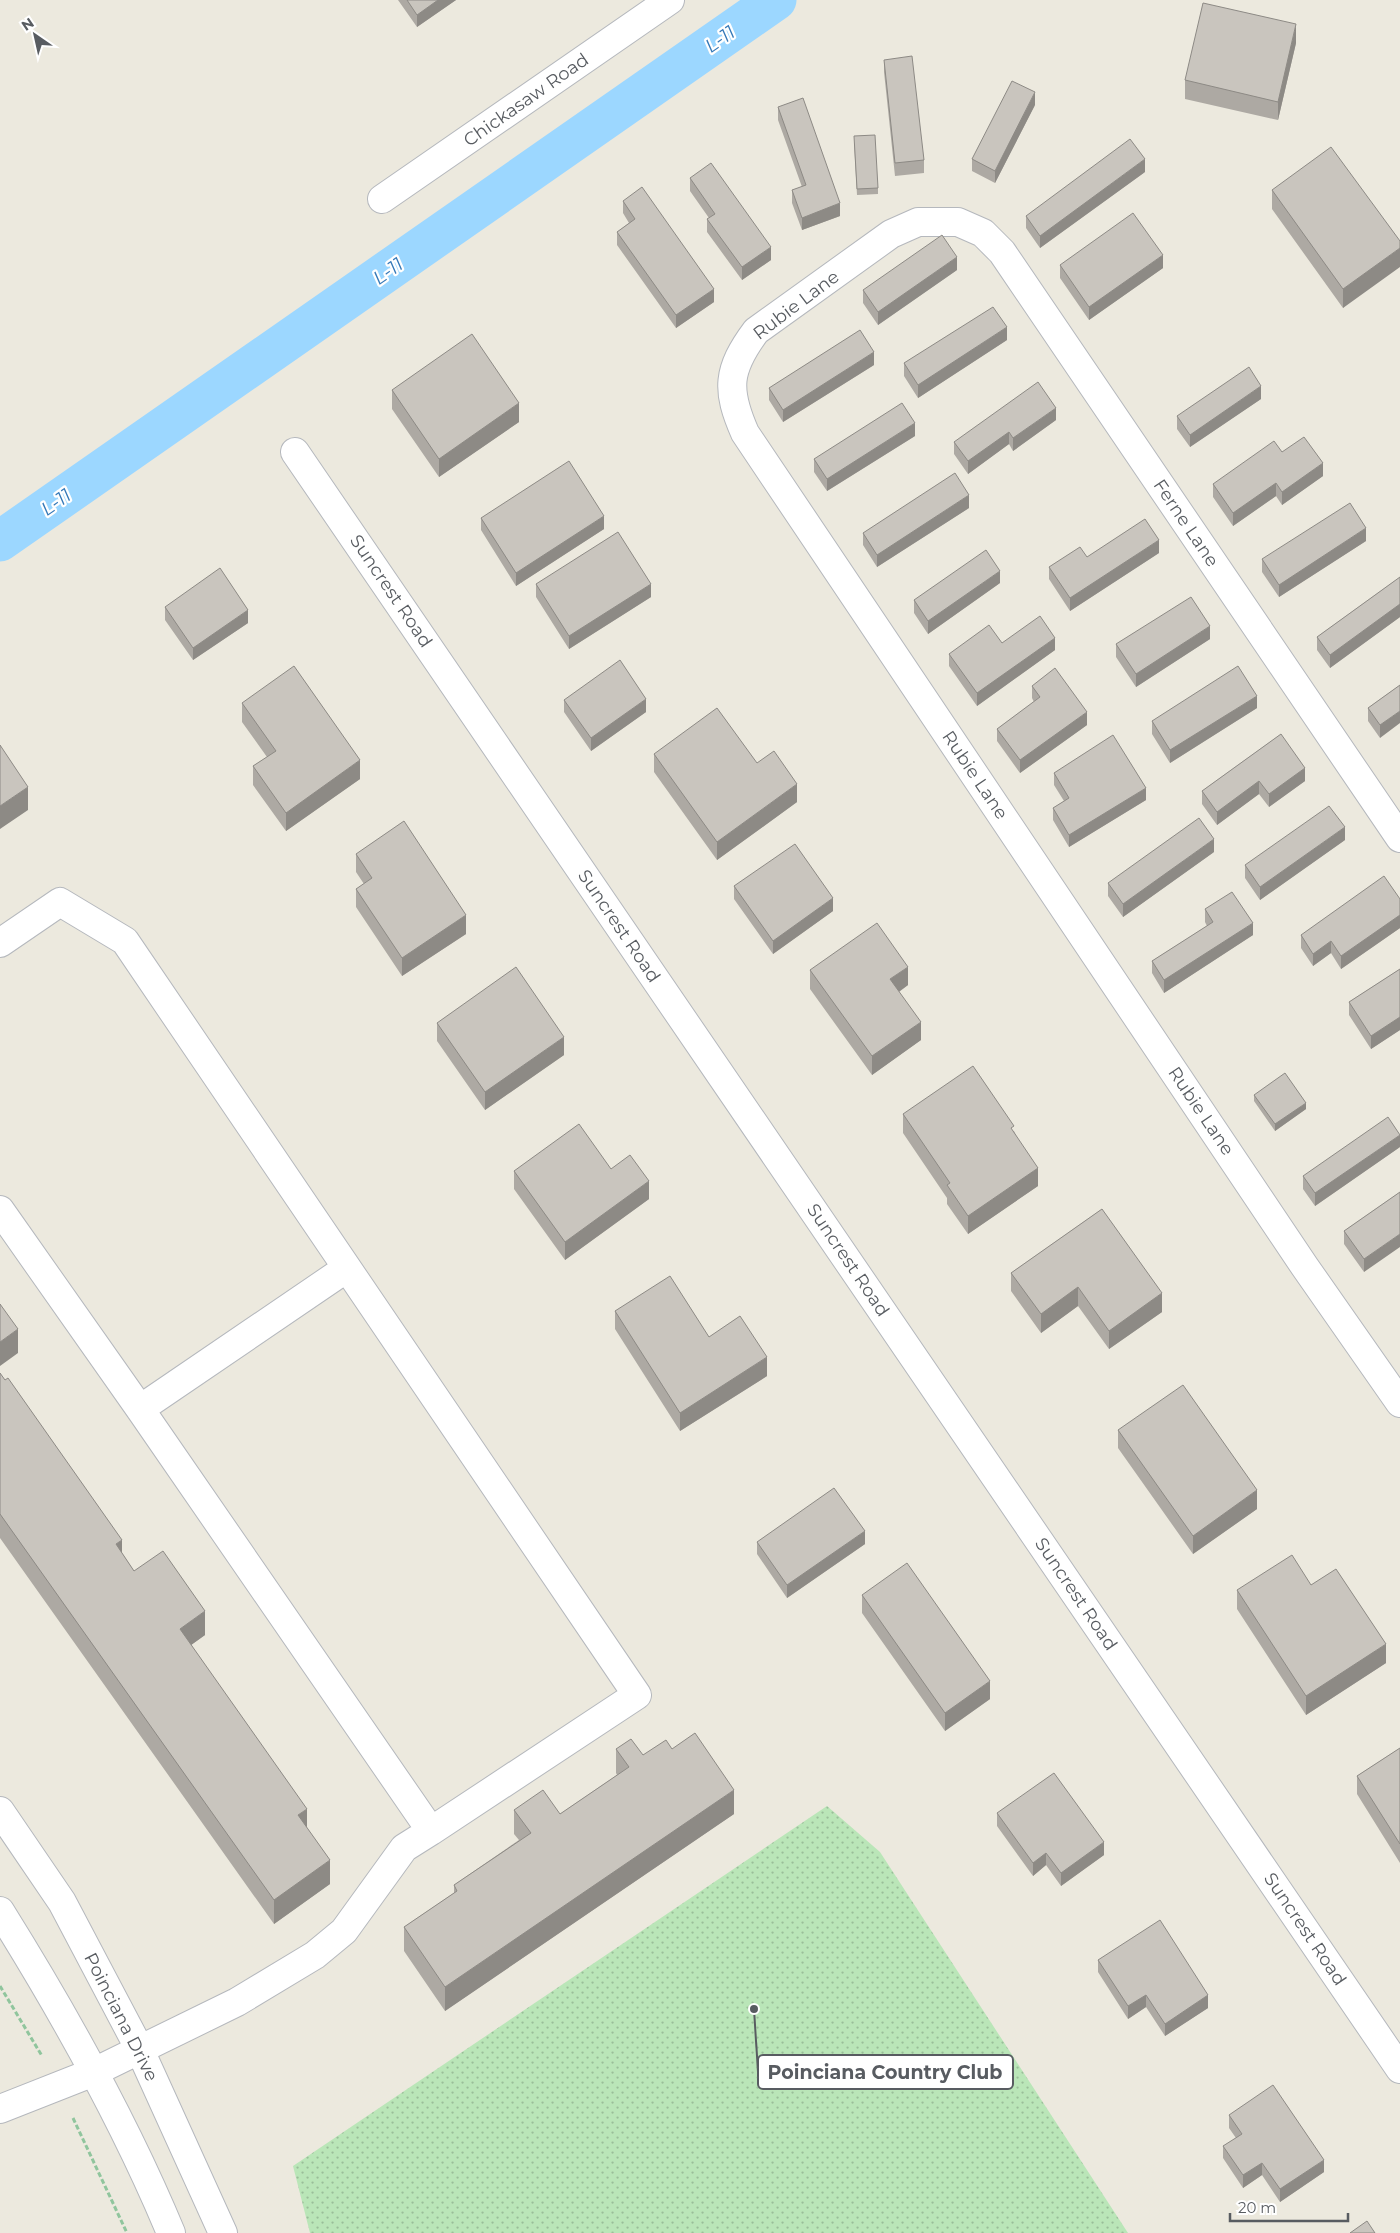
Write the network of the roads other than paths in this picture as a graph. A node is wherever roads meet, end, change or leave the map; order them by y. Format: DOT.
graph roads {
  1 [pos="670,0"];
  2 [pos="642,8"];
  3 [pos="382,200"];
  4 [pos="958,222"];
  5 [pos="295,452"];
  6 [pos="1400,838"];
  7 [pos="0,943"];
  8 [pos="0,1210"];
  9 [pos="347,1268"];
  10 [pos="1400,1403"];
  11 [pos="140,1409"];
  12 [pos="0,1811"];
  13 [pos="431,1831"];
  14 [pos="0,1912"];
  15 [pos="139,2048"];
  16 [pos="1400,2068"];
  17 [pos="94,2072"];
  18 [pos="0,2109"];
  19 [pos="171,2233"];
  20 [pos="223,2233"];
  1 -- 2 [label="street, Chickasaw Road"];
  2 -- 3 [label="street, Chickasaw Road"];
  4 -- 6 [label="street, Ferne Lane"];
  4 -- 10 [label="street, Rubie Lane"];
  5 -- 16 [label="street, Suncrest Road"];
  7 -- 9 [label="street"];
  8 -- 11 [label="street"];
  9 -- 11 [label="street"];
  9 -- 13 [label="street"];
  11 -- 13 [label="street"];
  12 -- 15 [label="street, Poinciana Drive"];
  13 -- 15 [label="street"];
  14 -- 17 [label="street"];
  15 -- 17 [label="street"];
  15 -- 20 [label="street, Poinciana Drive"];
  17 -- 18 [label="street"];
  17 -- 19 [label="street"];
}
